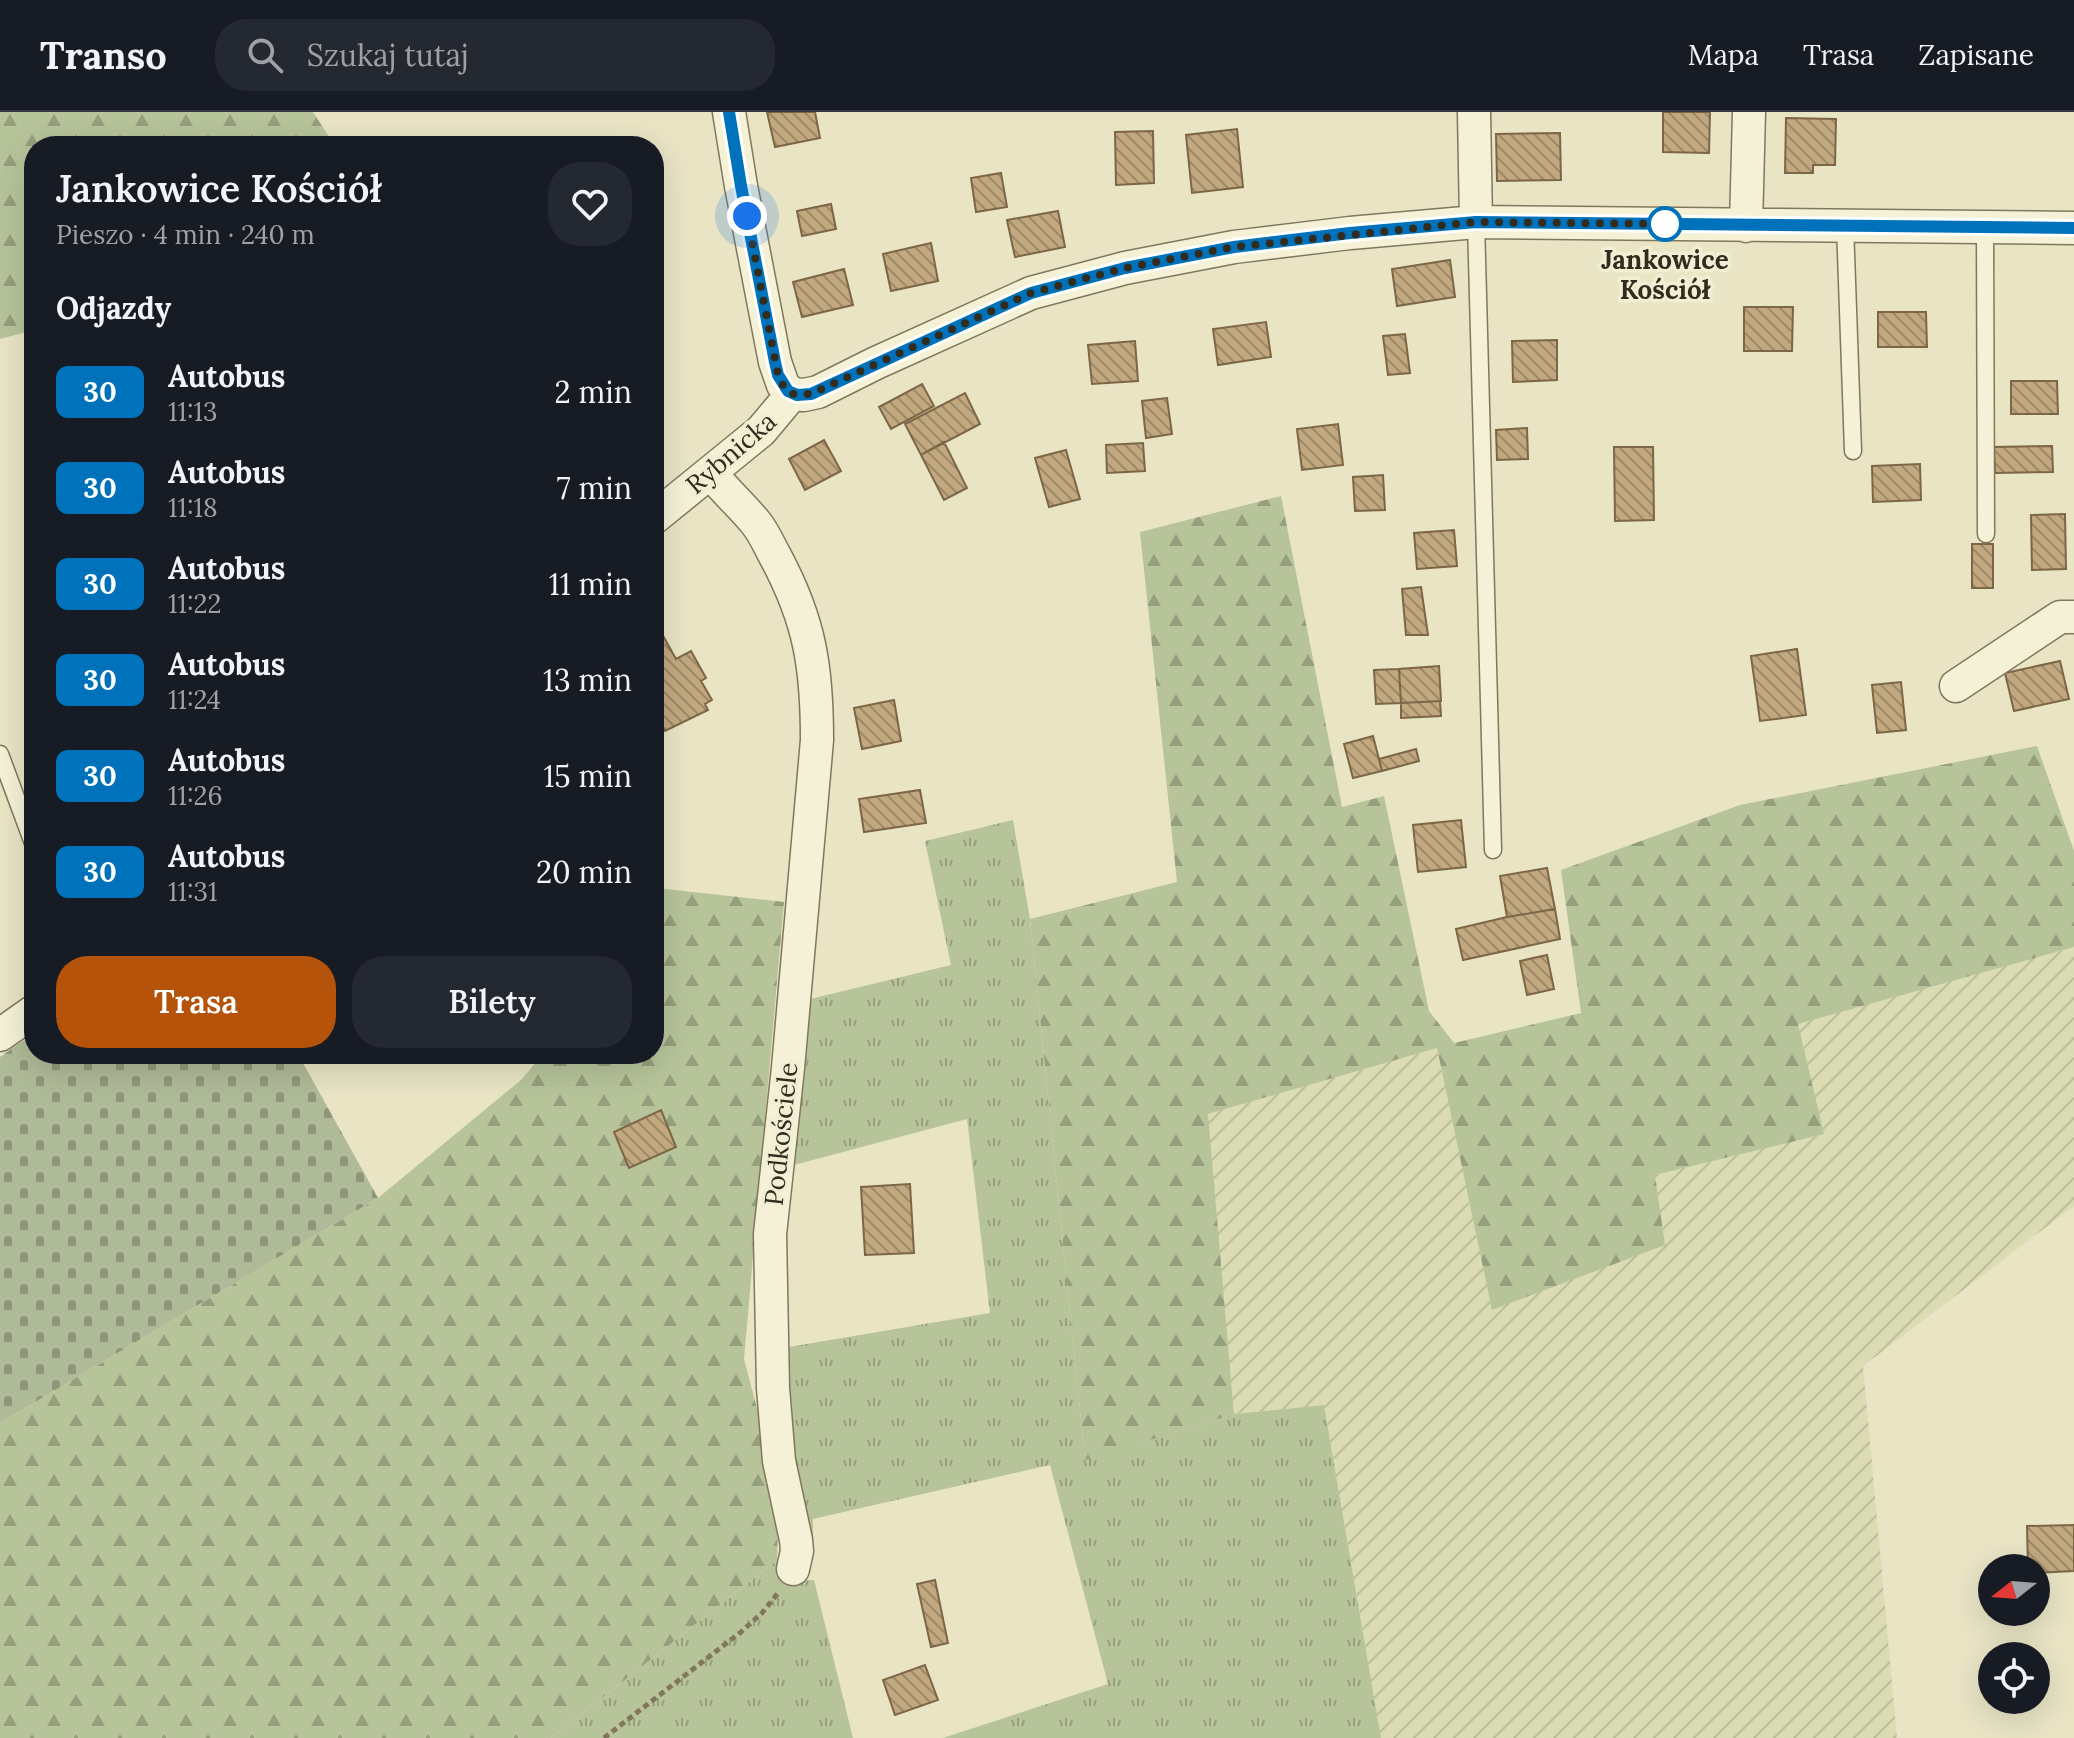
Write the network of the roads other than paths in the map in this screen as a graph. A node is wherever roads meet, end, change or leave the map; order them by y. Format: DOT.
graph roads {
  1 [pos="729,112"];
  2 [pos="1474,112"];
  3 [pos="1749,112"];
  4 [pos="1476,222"];
  5 [pos="1845,225"];
  6 [pos="1746,226"];
  7 [pos="1985,227"];
  8 [pos="2074,228"];
  9 [pos="792,394"];
  10 [pos="1853,451"];
  11 [pos="711,473"];
  12 [pos="664,510"];
  13 [pos="1986,534"];
  14 [pos="2074,617"];
  15 [pos="1956,686"];
  16 [pos="0,754"];
  17 [pos="24,819"];
  18 [pos="1493,850"];
  19 [pos="24,1018"];
  20 [pos="0,1035"];
  21 [pos="793,1569"];
  1 -- 9 [label="street"];
  2 -- 4 [label="street"];
  3 -- 6 [label="street"];
  4 -- 6 [label="street, Rybnicka"];
  4 -- 9 [label="street, Rybnicka"];
  4 -- 18 [label="lane"];
  5 -- 6 [label="street, Rybnicka"];
  5 -- 7 [label="street, Rybnicka"];
  5 -- 10 [label="lane"];
  7 -- 8 [label="street, Rybnicka"];
  7 -- 13 [label="lane"];
  9 -- 11 [label="street, Rybnicka"];
  11 -- 12 [label="street, Rybnicka"];
  11 -- 21 [label="street, Podkościele"];
  14 -- 15 [label="street"];
  16 -- 17 [label="lane"];
  19 -- 20 [label="street"];
}
